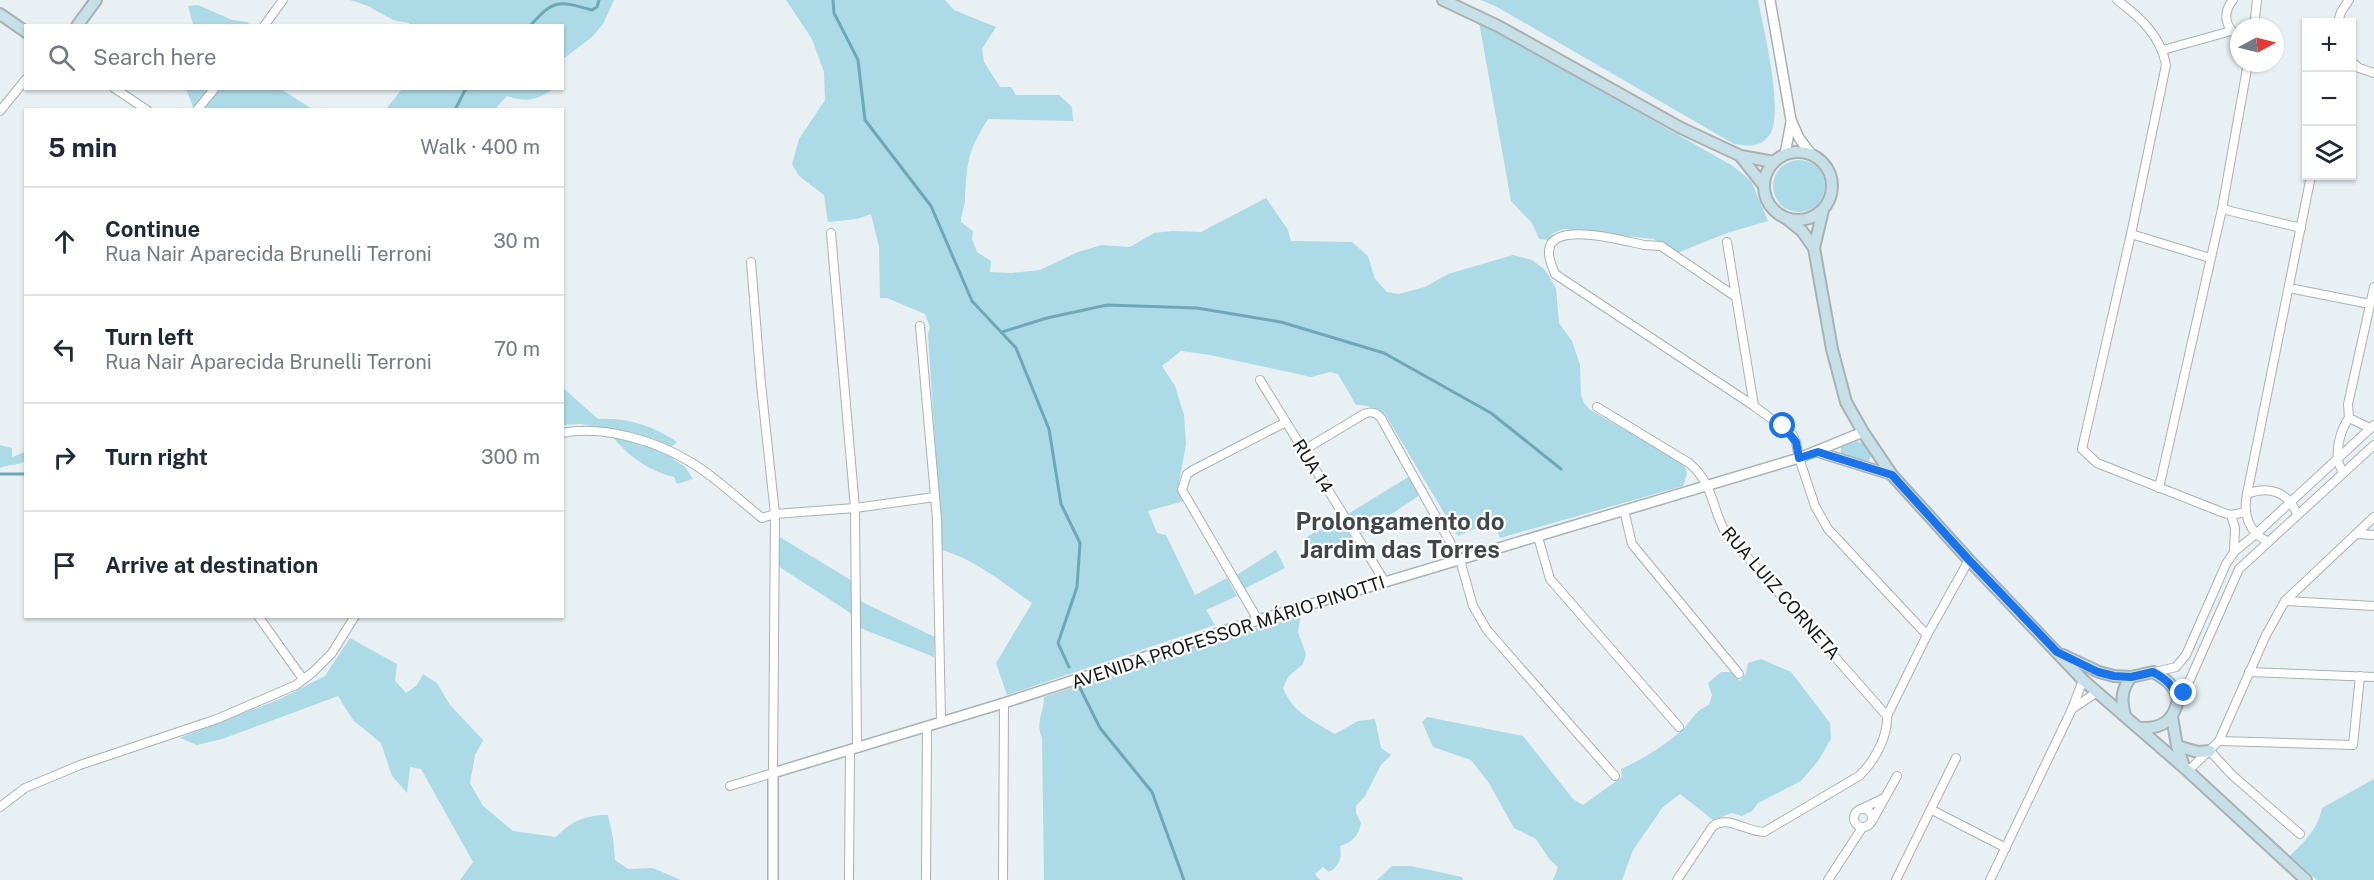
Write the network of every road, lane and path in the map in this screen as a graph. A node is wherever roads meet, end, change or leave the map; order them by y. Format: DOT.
graph roads {
  1 [pos="96,0"];
  2 [pos="282,0"];
  3 [pos="1443,0"];
  4 [pos="1770,0"];
  5 [pos="2117,0"];
  6 [pos="2233,0"];
  7 [pos="2257,0"];
  8 [pos="2349,0"];
  9 [pos="0,15"];
  10 [pos="2255,18"];
  11 [pos="2339,18"];
  12 [pos="78,24"];
  13 [pos="265,24"];
  14 [pos="2230,28"];
  15 [pos="24,31"];
  16 [pos="2230,31"];
  17 [pos="2163,50"];
  18 [pos="2356,65"];
  19 [pos="2246,72"];
  20 [pos="2374,73"];
  21 [pos="24,81"];
  22 [pos="117,90"];
  23 [pos="213,90"];
  24 [pos="3,100"];
  25 [pos="144,108"];
  26 [pos="199,108"];
  27 [pos="0,111"];
  28 [pos="1791,120"];
  29 [pos="1785,154"];
  30 [pos="1811,154"];
  31 [pos="1741,156"];
  32 [pos="1774,162"];
  33 [pos="2310,180"];
  34 [pos="1764,186"];
  35 [pos="2222,209"];
  36 [pos="1823,210"];
  37 [pos="1786,218"];
  38 [pos="2301,228"];
  39 [pos="831,233"];
  40 [pos="2131,234"];
  41 [pos="1727,242"];
  42 [pos="1814,248"];
  43 [pos="2210,258"];
  44 [pos="751,262"];
  45 [pos="2374,287"];
  46 [pos="2289,288"];
  47 [pos="1736,297"];
  48 [pos="2370,304"];
  49 [pos="920,326"];
  50 [pos="1260,380"];
  51 [pos="1597,406"];
  52 [pos="1754,406"];
  53 [pos="2349,418"];
  54 [pos="1286,422"];
  55 [pos="2372,427"];
  56 [pos="1863,432"];
  57 [pos="564,433"];
  58 [pos="2374,444"];
  59 [pos="1304,450"];
  60 [pos="1818,452"];
  61 [pos="1799,458"];
  62 [pos="2337,459"];
  63 [pos="2343,471"];
  64 [pos="1892,475"];
  65 [pos="1708,484"];
  66 [pos="2159,488"];
  67 [pos="2247,494"];
  68 [pos="935,497"];
  69 [pos="2290,501"];
  70 [pos="855,508"];
  71 [pos="1624,510"];
  72 [pos="2246,512"];
  73 [pos="775,514"];
  74 [pos="2297,514"];
  75 [pos="2231,515"];
  76 [pos="2374,517"];
  77 [pos="2256,534"];
  78 [pos="2356,534"];
  79 [pos="2374,535"];
  80 [pos="1538,537"];
  81 [pos="2267,541"];
  82 [pos="2234,552"];
  83 [pos="1460,560"];
  84 [pos="1969,560"];
  85 [pos="1385,582"];
  86 [pos="2285,601"];
  87 [pos="2374,606"];
  88 [pos="259,618"];
  89 [pos="354,618"];
  90 [pos="1258,620"];
  91 [pos="1927,635"];
  92 [pos="2057,652"];
  93 [pos="2098,672"];
  94 [pos="2153,672"];
  95 [pos="2249,672"];
  96 [pos="1739,674"];
  97 [pos="2360,676"];
  98 [pos="2131,677"];
  99 [pos="2374,677"];
  100 [pos="303,679"];
  101 [pos="2083,680"];
  102 [pos="2097,693"];
  103 [pos="2178,699"];
  104 [pos="1004,703"];
  105 [pos="2072,709"];
  106 [pos="1887,716"];
  107 [pos="2125,716"];
  108 [pos="2172,717"];
  109 [pos="940,721"];
  110 [pos="927,726"];
  111 [pos="1679,727"];
  112 [pos="2140,728"];
  113 [pos="2219,741"];
  114 [pos="2177,746"];
  115 [pos="854,749"];
  116 [pos="2210,752"];
  117 [pos="1956,758"];
  118 [pos="2187,770"];
  119 [pos="773,773"];
  120 [pos="1615,776"];
  121 [pos="1897,776"];
  122 [pos="730,786"];
  123 [pos="1884,798"];
  124 [pos="0,807"];
  125 [pos="1860,809"];
  126 [pos="1932,810"];
  127 [pos="1871,823"];
  128 [pos="1862,828"];
  129 [pos="2300,834"];
  130 [pos="2006,848"];
  131 [pos="773,880"];
  132 [pos="849,880"];
  133 [pos="926,880"];
  134 [pos="1003,880"];
  135 [pos="1677,880"];
  136 [pos="1828,880"];
  137 [pos="1896,880"];
  138 [pos="1990,880"];
  139 [pos="2306,880"];
  1 -- 12 [label="main road"];
  2 -- 13 [label="street"];
  3 -- 31 [label="main road"];
  4 -- 28 [label="street"];
  5 -- 17 [label="street"];
  6 -- 14 [label="street"];
  7 -- 10 [label="street"];
  8 -- 11 [label="street"];
  9 -- 15 [label="main road"];
  16 -- 17 [label="street"];
  17 -- 40 [label="street"];
  18 -- 20 [label="street"];
  19 -- 35 [label="street"];
  21 -- 24 [label="street"];
  22 -- 25 [label="street"];
  23 -- 26 [label="street"];
  24 -- 27 [label="street"];
  28 -- 29 [label="street"];
  28 -- 30 [label="street"];
  29 -- 30 [label="main road"];
  29 -- 32 [label="main road"];
  30 -- 36 [label="main road"];
  31 -- 32 [label="main road"];
  31 -- 34 [label="main road"];
  32 -- 34 [label="main road"];
  33 -- 38 [label="street"];
  34 -- 37 [label="main road"];
  35 -- 38 [label="street"];
  35 -- 43 [label="street"];
  36 -- 37 [label="main road"];
  36 -- 42 [label="main road"];
  37 -- 42 [label="main road"];
  38 -- 46 [label="street"];
  39 -- 70 [label="street"];
  40 -- 43 [label="street"];
  40 -- 66 [label="street"];
  41 -- 47 [label="street"];
  42 -- 56 [label="main road"];
  43 -- 66 [label="street"];
  44 -- 73 [label="street"];
  45 -- 48 [label="street"];
  46 -- 48 [label="street"];
  46 -- 67 [label="street"];
  47 -- 52 [label="street"];
  47 -- 52 [label="street"];
  48 -- 53 [label="street"];
  49 -- 68 [label="street"];
  50 -- 54 [label="street, RUA 14"];
  51 -- 65 [label="street, RUA LUIZ CORNETA"];
  52 -- 61 [label="street"];
  53 -- 55 [label="street"];
  53 -- 62 [label="street"];
  54 -- 59 [label="street, RUA 14"];
  54 -- 90 [label="street"];
  55 -- 62 [label="street"];
  56 -- 60 [label="street, AVENIDA PROFESSOR MÁRIO PINOTTI"];
  56 -- 64 [label="main road"];
  57 -- 73 [label="street"];
  58 -- 63 [label="street"];
  59 -- 83 [label="street"];
  59 -- 85 [label="street, RUA 14"];
  60 -- 61 [label="street, AVENIDA PROFESSOR MÁRIO PINOTTI"];
  60 -- 64 [label="street"];
  61 -- 65 [label="street, AVENIDA PROFESSOR MÁRIO PINOTTI"];
  61 -- 91 [label="street"];
  62 -- 63 [label="street"];
  62 -- 69 [label="street"];
  63 -- 74 [label="street"];
  64 -- 84 [label="main road"];
  65 -- 71 [label="street, AVENIDA PROFESSOR MÁRIO PINOTTI"];
  65 -- 106 [label="street, RUA LUIZ CORNETA"];
  66 -- 75 [label="street"];
  67 -- 69 [label="street"];
  67 -- 72 [label="street"];
  68 -- 70 [label="street"];
  68 -- 109 [label="street"];
  69 -- 74 [label="street"];
  69 -- 77 [label="street"];
  70 -- 73 [label="street"];
  70 -- 115 [label="street"];
  71 -- 80 [label="street, AVENIDA PROFESSOR MÁRIO PINOTTI"];
  71 -- 96 [label="street"];
  72 -- 75 [label="street"];
  72 -- 77 [label="street"];
  73 -- 119 [label="street"];
  74 -- 81 [label="street"];
  75 -- 82 [label="street"];
  76 -- 78 [label="street"];
  77 -- 81 [label="street"];
  77 -- 82 [label="street"];
  78 -- 79 [label="street"];
  78 -- 86 [label="street"];
  80 -- 83 [label="street, AVENIDA PROFESSOR MÁRIO PINOTTI"];
  80 -- 111 [label="street"];
  81 -- 103 [label="street"];
  82 -- 94 [label="street"];
  83 -- 85 [label="street, AVENIDA PROFESSOR MÁRIO PINOTTI"];
  83 -- 120 [label="street"];
  84 -- 91 [label="street"];
  84 -- 92 [label="main road"];
  85 -- 90 [label="street, AVENIDA PROFESSOR MÁRIO PINOTTI"];
  86 -- 87 [label="street"];
  86 -- 95 [label="street"];
  88 -- 100 [label="street"];
  89 -- 100 [label="street"];
  90 -- 104 [label="street, AVENIDA PROFESSOR MÁRIO PINOTTI"];
  91 -- 106 [label="street"];
  92 -- 93 [label="main road"];
  92 -- 101 [label="main road"];
  93 -- 98 [label="main road"];
  93 -- 101 [label="main road"];
  94 -- 98 [label="main road"];
  94 -- 103 [label="main road"];
  95 -- 97 [label="street"];
  95 -- 113 [label="street"];
  97 -- 99 [label="street"];
  97 -- 113 [label="street"];
  98 -- 107 [label="main road"];
  100 -- 124 [label="street"];
  101 -- 102 [label="main road"];
  101 -- 105 [label="street"];
  102 -- 105 [label="street"];
  102 -- 107 [label="main road"];
  103 -- 108 [label="main road"];
  104 -- 109 [label="street, AVENIDA PROFESSOR MÁRIO PINOTTI"];
  104 -- 134 [label="street"];
  105 -- 130 [label="street"];
  106 -- 135 [label="street"];
  107 -- 112 [label="main road"];
  108 -- 112 [label="main road"];
  108 -- 114 [label="main road"];
  109 -- 110 [label="street, AVENIDA PROFESSOR MÁRIO PINOTTI"];
  110 -- 115 [label="street, AVENIDA PROFESSOR MÁRIO PINOTTI"];
  110 -- 133 [label="street"];
  112 -- 118 [label="main road"];
  113 -- 116 [label="street"];
  114 -- 116 [label="main road"];
  114 -- 118 [label="main road"];
  115 -- 119 [label="street, AVENIDA PROFESSOR MÁRIO PINOTTI"];
  115 -- 132 [label="street"];
  116 -- 118 [label="street"];
  116 -- 129 [label="street"];
  117 -- 126 [label="street"];
  118 -- 139 [label="main road"];
  119 -- 122 [label="street, AVENIDA PROFESSOR MÁRIO PINOTTI"];
  119 -- 131 [label="street"];
  121 -- 123 [label="street"];
  123 -- 125 [label="street"];
  123 -- 127 [label="street"];
  125 -- 127 [label="street"];
  125 -- 128 [label="street"];
  126 -- 130 [label="street"];
  126 -- 137 [label="street"];
  127 -- 128 [label="street"];
  128 -- 136 [label="street"];
  130 -- 138 [label="street"];
}
